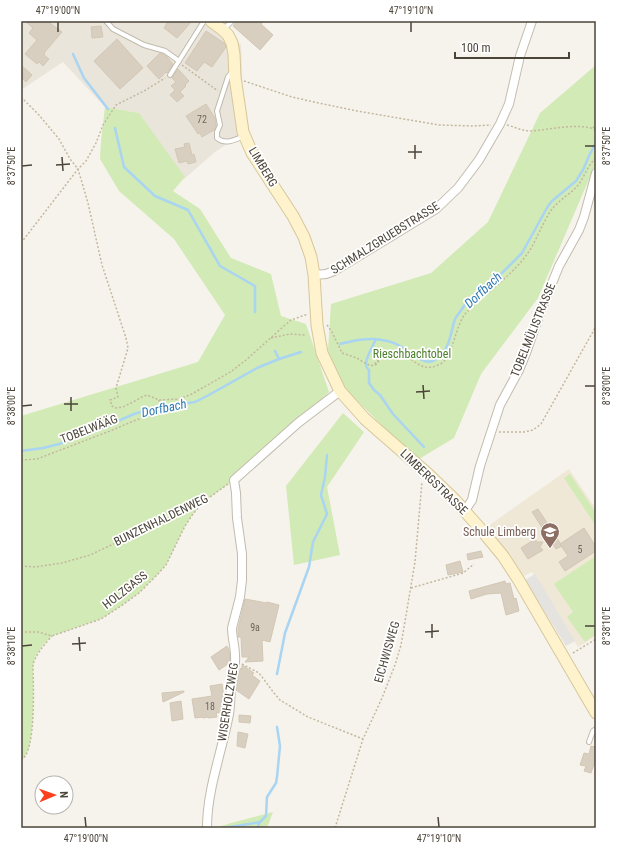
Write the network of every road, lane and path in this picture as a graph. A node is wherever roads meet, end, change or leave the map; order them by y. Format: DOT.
graph roads {
  1 [pos="106,21"];
  2 [pos="204,21"];
  3 [pos="211,21"];
  4 [pos="232,21"];
  5 [pos="532,21"];
  6 [pos="223,30"];
  7 [pos="179,61"];
  8 [pos="235,73"];
  9 [pos="170,75"];
  10 [pos="222,94"];
  11 [pos="21,97"];
  12 [pos="500,124"];
  13 [pos="596,124"];
  14 [pos="593,128"];
  15 [pos="596,130"];
  16 [pos="245,136"];
  17 [pos="596,158"];
  18 [pos="78,169"];
  19 [pos="596,173"];
  20 [pos="21,243"];
  21 [pos="314,275"];
  22 [pos="316,315"];
  23 [pos="595,328"];
  24 [pos="332,334"];
  25 [pos="305,335"];
  26 [pos="271,338"];
  27 [pos="340,391"];
  28 [pos="159,401"];
  29 [pos="492,432"];
  30 [pos="21,460"];
  31 [pos="428,474"];
  32 [pos="234,480"];
  33 [pos="203,502"];
  34 [pos="464,510"];
  35 [pos="474,564"];
  36 [pos="21,566"];
  37 [pos="411,588"];
  38 [pos="21,632"];
  39 [pos="52,636"];
  40 [pos="596,639"];
  41 [pos="564,659"];
  42 [pos="235,660"];
  43 [pos="596,713"];
  44 [pos="596,729"];
  45 [pos="363,739"];
  46 [pos="589,742"];
  47 [pos="21,760"];
  48 [pos="207,828"];
  49 [pos="335,828"];
  1 -- 7 [label="lane"];
  2 -- 7 [label="lane"];
  3 -- 6 [label="street, LIMBERG"];
  4 -- 6 [label="lane"];
  5 -- 12 [label="street, SCHMALZGRUEBSTRASSE"];
  6 -- 8 [label="street, LIMBERG"];
  7 -- 9 [label="lane"];
  7 -- 10 [label="path"];
  8 -- 10 [label="lane"];
  8 -- 12 [label="path"];
  8 -- 16 [label="street, LIMBERG"];
  9 -- 18 [label="path"];
  10 -- 16 [label="lane"];
  11 -- 18 [label="path"];
  12 -- 14 [label="path"];
  12 -- 21 [label="street, SCHMALZGRUEBSTRASSE"];
  13 -- 14 [label="path"];
  14 -- 15 [label="path"];
  16 -- 21 [label="street, LIMBERG"];
  17 -- 24 [label="path"];
  18 -- 20 [label="path"];
  18 -- 28 [label="path"];
  19 -- 29 [label="street, TOBELMÜLISTRASSE"];
  21 -- 22 [label="street, LIMBERG"];
  22 -- 26 [label="path"];
  22 -- 27 [label="street, LIMBERGSTRASSE"];
  23 -- 29 [label="path"];
  25 -- 26 [label="path"];
  26 -- 28 [label="path"];
  27 -- 31 [label="street, LIMBERGSTRASSE"];
  27 -- 32 [label="street"];
  28 -- 30 [label="path, TOBELWÄÄG"];
  29 -- 34 [label="street, TOBELMÜLISTRASSE"];
  31 -- 34 [label="street, LIMBERGSTRASSE"];
  31 -- 37 [label="path, EICHWISWEG"];
  32 -- 33 [label="path, BUNZENHALDENWEG"];
  32 -- 42 [label="street, WISERHOLZWEG"];
  33 -- 36 [label="path, BUNZENHALDENWEG"];
  33 -- 39 [label="path, HOLZGASS"];
  34 -- 41 [label="street, LIMBERGSTRASSE"];
  35 -- 37 [label="path"];
  37 -- 45 [label="path, EICHWISWEG"];
  38 -- 39 [label="path"];
  39 -- 47 [label="path"];
  40 -- 41 [label="path"];
  41 -- 43 [label="street, LIMBERGSTRASSE"];
  42 -- 45 [label="path"];
  42 -- 48 [label="street, WISERHOLZWEG"];
  44 -- 46 [label="lane"];
  45 -- 49 [label="path, EICHWISWEG"];
}
